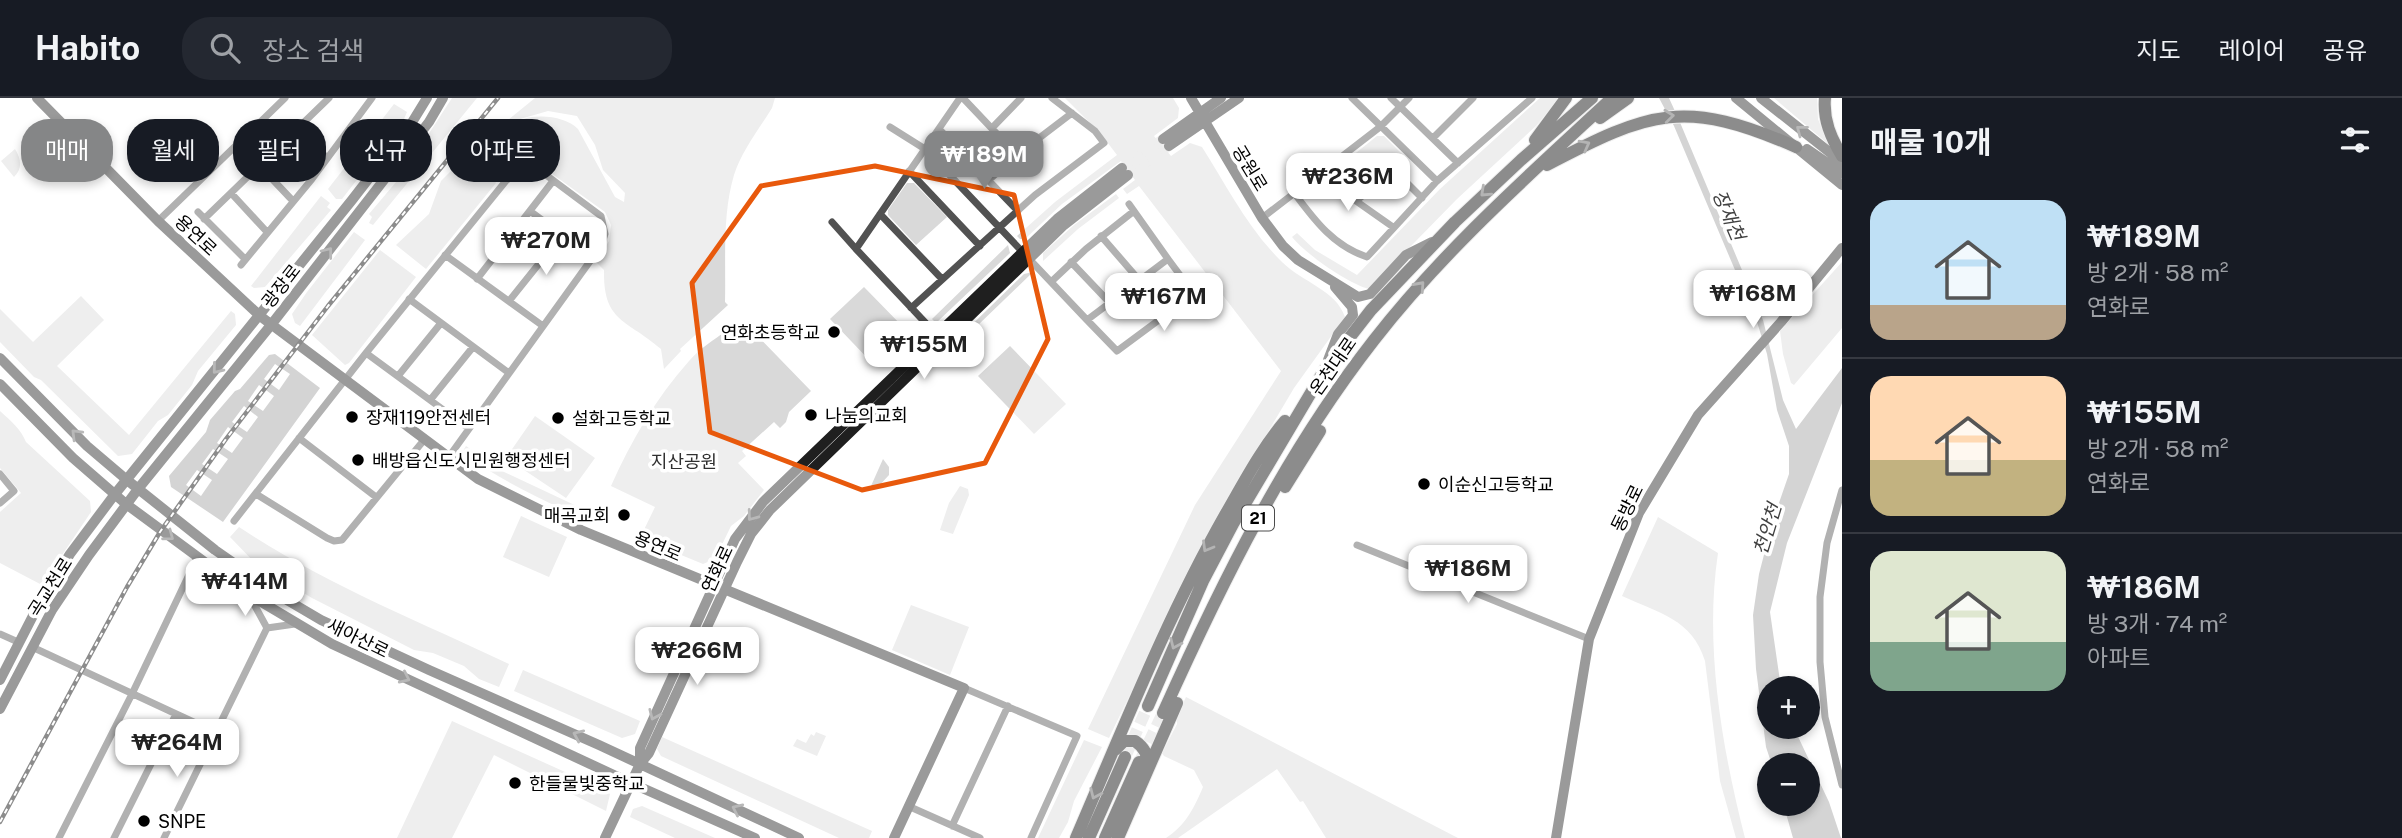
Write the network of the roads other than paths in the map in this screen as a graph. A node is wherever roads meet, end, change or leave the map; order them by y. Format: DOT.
graph roads {
  1 [pos="37,98"];
  2 [pos="285,98"];
  3 [pos="329,98"];
  4 [pos="372,98"];
  5 [pos="427,98"];
  6 [pos="443,98"];
  7 [pos="961,98"];
  8 [pos="1021,98"];
  9 [pos="1052,98"];
  10 [pos="1191,98"];
  11 [pos="1221,98"];
  12 [pos="1238,98"];
  13 [pos="1352,98"];
  14 [pos="1391,98"];
  15 [pos="1409,98"];
  16 [pos="1473,98"];
  17 [pos="1532,98"];
  18 [pos="1566,98"];
  19 [pos="1592,98"];
  20 [pos="1612,98"];
  21 [pos="1628,98"];
  22 [pos="1736,98"];
  23 [pos="1761,98"];
  24 [pos="1825,98"];
  25 [pos="1401,108"];
  26 [pos="1073,113"];
  27 [pos="1202,117"];
  28 [pos="264,119"];
  29 [pos="308,119"];
  30 [pos="890,127"];
  31 [pos="1380,127"];
  32 [pos="992,128"];
  33 [pos="939,129"];
  34 [pos="1782,135"];
  35 [pos="1570,137"];
  36 [pos="1433,138"];
  37 [pos="1166,143"];
  38 [pos="1796,147"];
  39 [pos="925,149"];
  40 [pos="233,150"];
  41 [pos="1017,155"];
  42 [pos="1842,156"];
  43 [pos="327,158"];
  44 [pos="1521,160"];
  45 [pos="1842,162"];
  46 [pos="1458,163"];
  47 [pos="1326,169"];
  48 [pos="909,171"];
  49 [pos="1125,172"];
  50 [pos="1842,173"];
  51 [pos="1528,175"];
  52 [pos="989,180"];
  53 [pos="1437,181"];
  54 [pos="242,182"];
  55 [pos="276,182"];
  56 [pos="505,182"];
  57 [pos="552,182"];
  58 [pos="554,182"];
  59 [pos="1842,185"];
  60 [pos="231,193"];
  61 [pos="1295,194"];
  62 [pos="1422,198"];
  63 [pos="293,201"];
  64 [pos="1356,201"];
  65 [pos="530,211"];
  66 [pos="1018,211"];
  67 [pos="198,212"];
  68 [pos="880,214"];
  69 [pos="1262,218"];
  70 [pos="204,219"];
  71 [pos="158,221"];
  72 [pos="832,222"];
  73 [pos="1393,227"];
  74 [pos="1000,228"];
  75 [pos="267,232"];
  76 [pos="562,235"];
  77 [pos="1101,236"];
  78 [pos="1437,240"];
  79 [pos="980,246"];
  80 [pos="1842,248"];
  81 [pos="856,249"];
  82 [pos="445,255"];
  83 [pos="1025,255"];
  84 [pos="592,257"];
  85 [pos="1168,260"];
  86 [pos="1071,262"];
  87 [pos="1322,275"];
  88 [pos="477,279"];
  89 [pos="942,279"];
  90 [pos="1140,281"];
  91 [pos="1051,282"];
  92 [pos="409,299"];
  93 [pos="509,301"];
  94 [pos="1110,303"];
  95 [pos="911,309"];
  96 [pos="260,316"];
  97 [pos="1087,320"];
  98 [pos="441,323"];
  99 [pos="271,325"];
  100 [pos="543,326"];
  101 [pos="936,334"];
  102 [pos="1376,337"];
  103 [pos="473,347"];
  104 [pos="366,352"];
  105 [pos="0,358"];
  106 [pos="1325,369"];
  107 [pos="509,373"];
  108 [pos="398,376"];
  109 [pos="345,380"];
  110 [pos="0,384"];
  111 [pos="430,400"];
  112 [pos="1299,411"];
  113 [pos="468,428"];
  114 [pos="299,438"];
  115 [pos="424,440"];
  116 [pos="448,458"];
  117 [pos="0,474"];
  118 [pos="127,480"];
  119 [pos="138,489"];
  120 [pos="1842,490"];
  121 [pos="115,494"];
  122 [pos="256,494"];
  123 [pos="376,498"];
  124 [pos="0,503"];
  125 [pos="126,504"];
  126 [pos="234,522"];
  127 [pos="1357,545"];
  128 [pos="197,558"];
  129 [pos="712,586"];
  130 [pos="724,590"];
  131 [pos="248,594"];
  132 [pos="295,624"];
  133 [pos="267,628"];
  134 [pos="0,634"];
  135 [pos="1589,639"];
  136 [pos="18,642"];
  137 [pos="32,648"];
  138 [pos="0,680"];
  139 [pos="964,688"];
  140 [pos="132,694"];
  141 [pos="1008,706"];
  142 [pos="1148,706"];
  143 [pos="0,709"];
  144 [pos="1163,713"];
  145 [pos="176,714"];
  146 [pos="215,732"];
  147 [pos="1120,753"];
  148 [pos="640,764"];
  149 [pos="1144,764"];
  150 [pos="631,783"];
  151 [pos="1842,785"];
  152 [pos="908,806"];
  153 [pos="951,825"];
  154 [pos="59,838"];
  155 [pos="114,838"];
  156 [pos="164,838"];
  157 [pos="605,838"];
  158 [pos="755,838"];
  159 [pos="799,838"];
  160 [pos="894,838"];
  161 [pos="980,838"];
  162 [pos="1031,838"];
  163 [pos="1076,838"];
  164 [pos="1089,838"];
  165 [pos="1105,838"];
  166 [pos="1118,838"];
  167 [pos="1556,838"];
  1 -- 71 [label="street, 용연로"];
  2 -- 28 [label="street"];
  3 -- 29 [label="street"];
  4 -- 43 [label="street"];
  5 -- 96 [label="street, 광장로"];
  99 -- 6 [label="street, 광장로, one-way"];
  7 -- 32 [label="street"];
  7 -- 33 [label="street"];
  8 -- 32 [label="street"];
  9 -- 26 [label="street"];
  10 -- 27 [label="street, 공원로"];
  11 -- 27 [label="street"];
  12 -- 27 [label="street"];
  13 -- 31 [label="street"];
  14 -- 25 [label="street"];
  15 -- 25 [label="street"];
  16 -- 36 [label="street"];
  17 -- 46 [label="street"];
  18 -- 44 [label="highway"];
  19 -- 44 [label="highway, 온천대로 / 21"];
  20 -- 35 [label="highway, 온천대로 / 21"];
  21 -- 35 [label="highway"];
  22 -- 34 [label="street"];
  45 -- 23 [label="street, one-way"];
  24 -- 42 [label="highway"];
  25 -- 31 [label="street"];
  25 -- 36 [label="street"];
  26 -- 41 [label="street"];
  26 -- 66 [label="street"];
  27 -- 37 [label="street"];
  27 -- 69 [label="street, 공원로"];
  30 -- 39 [label="street"];
  31 -- 47 [label="street"];
  31 -- 53 [label="street"];
  32 -- 41 [label="street"];
  33 -- 39 [label="street"];
  33 -- 52 [label="street"];
  34 -- 38 [label="street"];
  34 -- 50 [label="street"];
  35 -- 51 [label="highway, 온천대로 / 21"];
  36 -- 46 [label="street"];
  51 -- 38 [label="highway, one-way"];
  38 -- 59 [label="street"];
  39 -- 48 [label="street"];
  39 -- 74 [label="street"];
  40 -- 71 [label="street"];
  41 -- 52 [label="street"];
  43 -- 63 [label="street"];
  44 -- 78 [label="highway, 온천대로 / 21, one-way"];
  46 -- 53 [label="street"];
  47 -- 61 [label="street"];
  47 -- 64 [label="street"];
  48 -- 68 [label="street"];
  48 -- 79 [label="street"];
  49 -- 83 [label="street, 연화로"];
  102 -- 51 [label="highway, 온천대로 / 21, one-way"];
  52 -- 66 [label="street"];
  53 -- 62 [label="street"];
  54 -- 60 [label="street"];
  55 -- 63 [label="street"];
  56 -- 82 [label="street"];
  57 -- 65 [label="street"];
  58 -- 84 [label="street"];
  60 -- 70 [label="street"];
  60 -- 75 [label="street"];
  61 -- 69 [label="street"];
  61 -- 73 [label="street"];
  62 -- 64 [label="street"];
  62 -- 73 [label="street"];
  63 -- 75 [label="street"];
  64 -- 73 [label="street"];
  65 -- 76 [label="street"];
  65 -- 88 [label="street"];
  66 -- 74 [label="street"];
  67 -- 70 [label="street"];
  68 -- 81 [label="street"];
  68 -- 89 [label="street"];
  69 -- 87 [label="street, 공원로"];
  70 -- 75 [label="street"];
  71 -- 96 [label="street, 용연로"];
  72 -- 81 [label="street"];
  74 -- 79 [label="street"];
  74 -- 83 [label="street"];
  76 -- 84 [label="street"];
  76 -- 93 [label="street"];
  77 -- 85 [label="street"];
  77 -- 86 [label="street"];
  77 -- 90 [label="street"];
  78 -- 87 [label="street"];
  78 -- 106 [label="highway, 온천대로 / 21"];
  79 -- 89 [label="street"];
  80 -- 135 [label="street, 동방로"];
  81 -- 95 [label="street"];
  82 -- 88 [label="street"];
  82 -- 92 [label="street"];
  83 -- 91 [label="street"];
  83 -- 101 [label="street, 연화로"];
  83 -- 130 [label="street, 연화로"];
  84 -- 100 [label="street"];
  85 -- 90 [label="street"];
  85 -- 97 [label="street"];
  86 -- 91 [label="street"];
  86 -- 94 [label="street"];
  87 -- 106 [label="street"];
  88 -- 93 [label="street"];
  89 -- 95 [label="street"];
  90 -- 94 [label="street"];
  91 -- 97 [label="street"];
  92 -- 98 [label="street"];
  92 -- 104 [label="street"];
  93 -- 100 [label="street"];
  94 -- 97 [label="street"];
  95 -- 101 [label="street"];
  96 -- 99 [label="street, 용연로"];
  96 -- 118 [label="street, 광장로, one-way"];
  98 -- 103 [label="street"];
  98 -- 108 [label="street"];
  99 -- 109 [label="street, 용연로"];
  99 -- 119 [label="street, 광장로"];
  100 -- 107 [label="street"];
  101 -- 129 [label="street, 연화로, one-way"];
  102 -- 144 [label="highway, 온천대로 / 21"];
  102 -- 149 [label="highway"];
  103 -- 107 [label="street"];
  103 -- 111 [label="street"];
  104 -- 108 [label="street"];
  104 -- 109 [label="street"];
  118 -- 105 [label="street, 새아산로, one-way"];
  106 -- 112 [label="highway, 온천대로 / 21"];
  107 -- 113 [label="street"];
  108 -- 111 [label="street"];
  109 -- 114 [label="street"];
  109 -- 115 [label="street, 용연로"];
  110 -- 121 [label="street, 새아산로"];
  111 -- 113 [label="street"];
  112 -- 142 [label="highway, 온천대로 / 21, one-way"];
  112 -- 147 [label="highway, one-way"];
  113 -- 116 [label="street"];
  114 -- 122 [label="street"];
  114 -- 123 [label="street"];
  115 -- 116 [label="street, 용연로"];
  115 -- 123 [label="street"];
  116 -- 129 [label="street, 용연로"];
  117 -- 124 [label="street"];
  118 -- 119 [label="street, 새아산로"];
  118 -- 121 [label="street, 곡교천로"];
  119 -- 125 [label="street, 곡교천로"];
  148 -- 119 [label="street, 새아산로, one-way"];
  120 -- 151 [label="street"];
  121 -- 125 [label="street, 새아산로"];
  121 -- 136 [label="street, 곡교천로"];
  122 -- 123 [label="street"];
  122 -- 126 [label="street"];
  125 -- 128 [label="street, 새아산로, one-way"];
  125 -- 137 [label="street, 곡교천로"];
  127 -- 135 [label="street"];
  128 -- 131 [label="street, 새아산로"];
  128 -- 140 [label="street"];
  129 -- 130 [label="street, 용연로"];
  129 -- 148 [label="street, 연화로, one-way"];
  130 -- 139 [label="street, 용연로"];
  130 -- 148 [label="street, 연화로"];
  131 -- 132 [label="street, 새아산로"];
  131 -- 133 [label="street"];
  132 -- 133 [label="street"];
  132 -- 150 [label="street, 새아산로, one-way"];
  133 -- 146 [label="street"];
  134 -- 136 [label="street"];
  135 -- 167 [label="street, 동방로"];
  136 -- 138 [label="street, 곡교천로"];
  137 -- 140 [label="street"];
  137 -- 143 [label="street, 곡교천로"];
  139 -- 141 [label="street, 용연로"];
  139 -- 152 [label="street"];
  140 -- 145 [label="street"];
  140 -- 154 [label="street"];
  141 -- 153 [label="street"];
  141 -- 162 [label="street, 용연로"];
  145 -- 146 [label="street"];
  145 -- 155 [label="street"];
  146 -- 156 [label="street"];
  147 -- 149 [label="highway"];
  147 -- 163 [label="highway, one-way"];
  147 -- 164 [label="highway"];
  148 -- 150 [label="street"];
  159 -- 148 [label="street, 새아산로, one-way"];
  149 -- 165 [label="highway"];
  149 -- 166 [label="highway"];
  150 -- 157 [label="street"];
  150 -- 158 [label="street, 새아산로"];
  152 -- 153 [label="street"];
  152 -- 160 [label="street"];
  153 -- 161 [label="street"];
}
